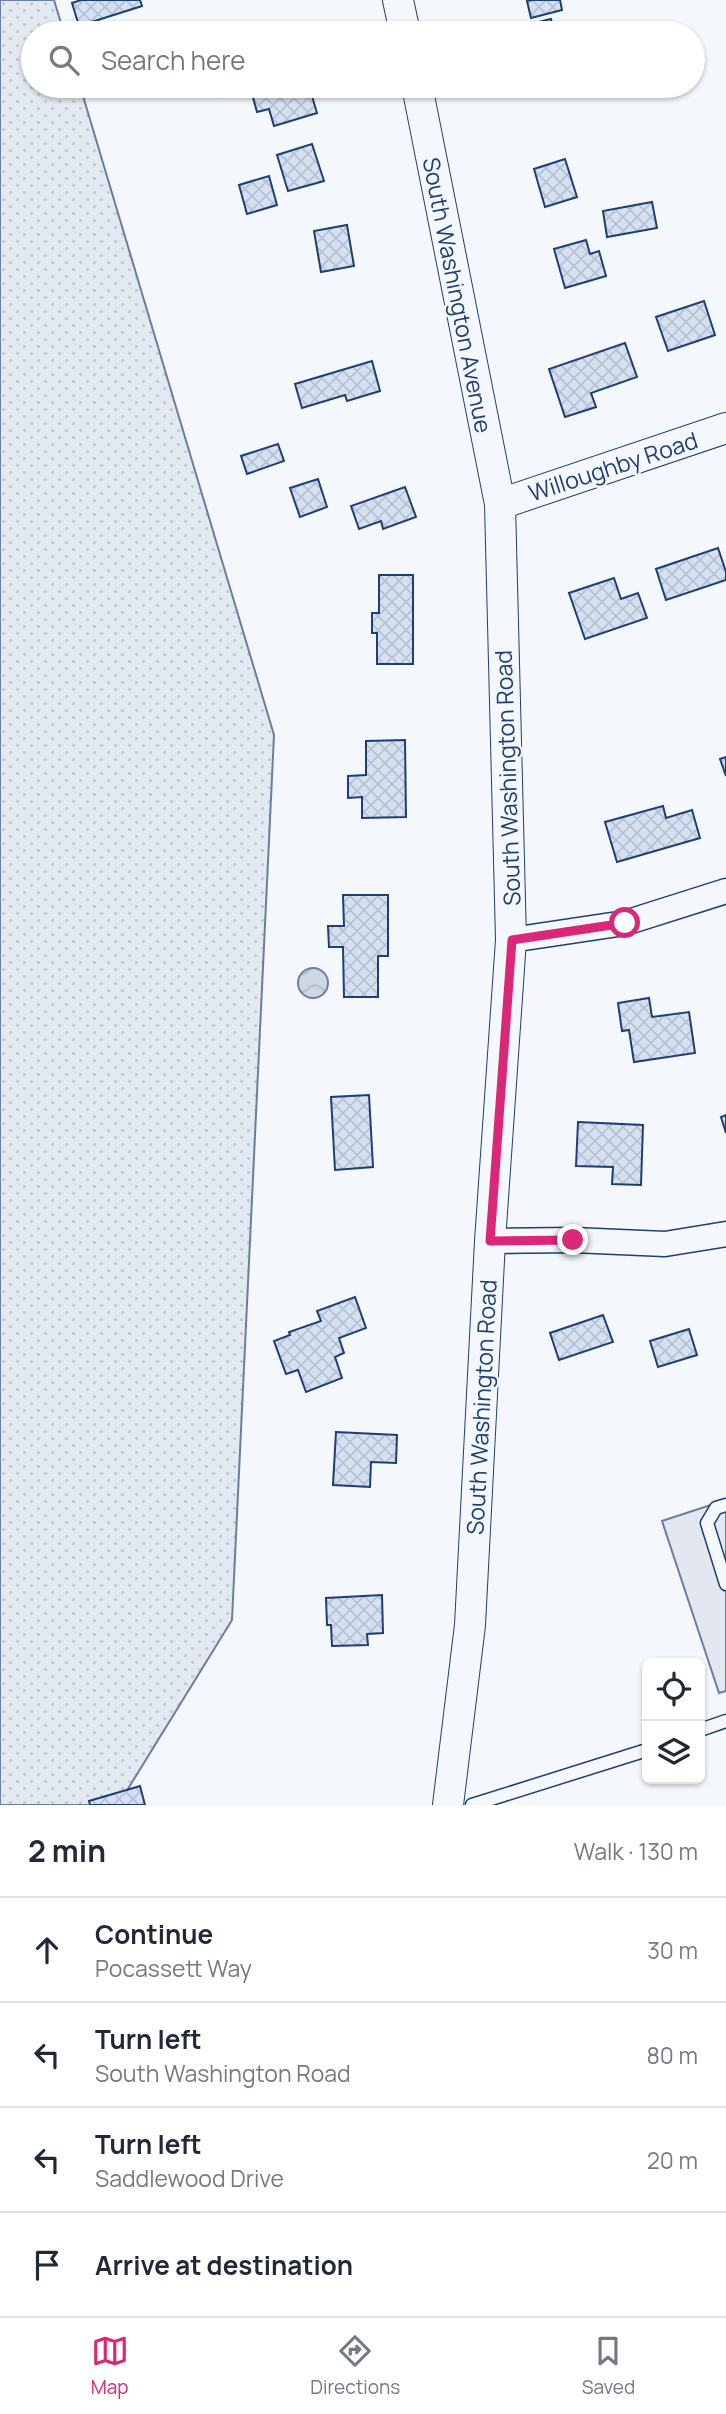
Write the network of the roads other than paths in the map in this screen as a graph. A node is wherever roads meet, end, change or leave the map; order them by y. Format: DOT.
graph roads {
  1 [pos="398,0"];
  2 [pos="402,21"];
  3 [pos="419,98"];
  4 [pos="726,428"];
  5 [pos="500,504"];
  6 [pos="726,891"];
  7 [pos="512,940"];
  8 [pos="726,1234"];
  9 [pos="490,1241"];
  10 [pos="726,1505"];
  11 [pos="726,1584"];
  12 [pos="726,1721"];
  13 [pos="705,1728"];
  14 [pos="642,1752"];
  15 [pos="448,1805"];
  16 [pos="472,1805"];
  1 -- 2 [label="street"];
  3 -- 5 [label="street, South Washington Avenue"];
  4 -- 5 [label="street, Willoughby Road"];
  5 -- 7 [label="street, South Washington Road"];
  6 -- 7 [label="street"];
  7 -- 9 [label="street, South Washington Road"];
  8 -- 9 [label="street"];
  9 -- 15 [label="street, South Washington Road"];
  10 -- 11 [label="lane"];
  12 -- 13 [label="lane"];
  14 -- 16 [label="lane"];
}
